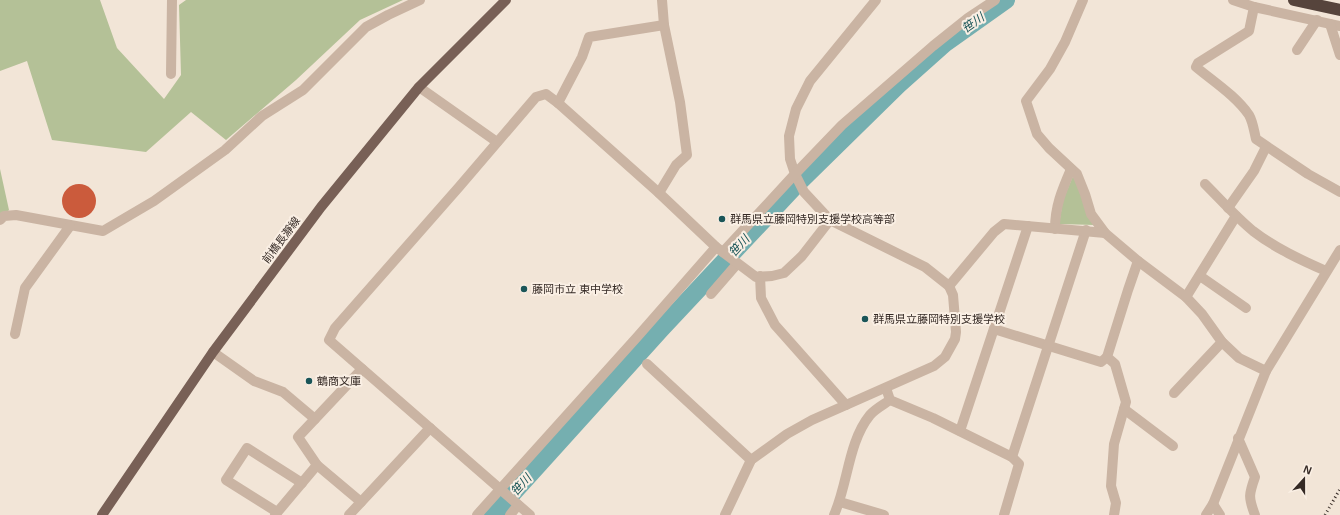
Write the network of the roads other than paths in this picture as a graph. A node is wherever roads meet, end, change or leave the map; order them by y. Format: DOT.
graph roads {
  1 [pos="172,0"];
  2 [pos="420,0"];
  3 [pos="506,0"];
  4 [pos="662,0"];
  5 [pos="876,0"];
  6 [pos="996,0"];
  7 [pos="1083,0"];
  8 [pos="1233,0"];
  9 [pos="1294,0"];
  10 [pos="1254,7"];
  11 [pos="1340,10"];
  12 [pos="1317,20"];
  13 [pos="664,25"];
  14 [pos="1335,25"];
  15 [pos="1297,50"];
  16 [pos="1340,55"];
  17 [pos="171,74"];
  18 [pos="419,87"];
  19 [pos="558,103"];
  20 [pos="497,142"];
  21 [pos="1266,147"];
  22 [pos="1071,169"];
  23 [pos="795,174"];
  24 [pos="1205,184"];
  25 [pos="658,192"];
  26 [pos="1340,192"];
  27 [pos="1228,208"];
  28 [pos="1236,216"];
  29 [pos="0,220"];
  30 [pos="830,220"];
  31 [pos="70,226"];
  32 [pos="1028,226"];
  33 [pos="1055,229"];
  34 [pos="1086,230"];
  35 [pos="1105,233"];
  36 [pos="719,250"];
  37 [pos="1340,250"];
  38 [pos="1138,261"];
  39 [pos="737,264"];
  40 [pos="1326,271"];
  41 [pos="760,276"];
  42 [pos="1200,276"];
  43 [pos="949,286"];
  44 [pos="711,294"];
  45 [pos="1186,297"];
  46 [pos="1246,308"];
  47 [pos="994,329"];
  48 [pos="15,334"];
  49 [pos="1222,342"];
  50 [pos="1048,346"];
  51 [pos="213,352"];
  52 [pos="1107,357"];
  53 [pos="647,364"];
  54 [pos="362,369"];
  55 [pos="1266,371"];
  56 [pos="886,388"];
  57 [pos="1174,393"];
  58 [pos="890,400"];
  59 [pos="846,405"];
  60 [pos="1124,410"];
  61 [pos="315,419"];
  62 [pos="430,428"];
  63 [pos="960,431"];
  64 [pos="1238,438"];
  65 [pos="1173,446"];
  66 [pos="1012,457"];
  67 [pos="751,460"];
  68 [pos="317,466"];
  69 [pos="302,483"];
  70 [pos="503,492"];
  71 [pos="361,502"];
  72 [pos="840,502"];
  73 [pos="517,504"];
  74 [pos="1213,504"];
  75 [pos="276,514"];
  76 [pos="102,515"];
  77 [pos="350,515"];
  78 [pos="477,515"];
  79 [pos="510,515"];
  80 [pos="530,515"];
  81 [pos="725,515"];
  82 [pos="834,515"];
  83 [pos="884,515"];
  84 [pos="1004,515"];
  85 [pos="1114,515"];
  86 [pos="1206,515"];
  87 [pos="1220,515"];
  88 [pos="1255,515"];
  1 -- 17 [label="street"];
  2 -- 31 [label="street"];
  3 -- 18 [label="main road, 前橋長瀞線"];
  4 -- 13 [label="street"];
  5 -- 23 [label="street"];
  6 -- 23 [label="street"];
  7 -- 22 [label="street"];
  8 -- 10 [label="street"];
  9 -- 11 [label="highway"];
  10 -- 12 [label="street"];
  10 -- 21 [label="street"];
  12 -- 14 [label="street"];
  12 -- 15 [label="street"];
  13 -- 19 [label="street"];
  13 -- 25 [label="street"];
  14 -- 16 [label="street"];
  18 -- 20 [label="street"];
  18 -- 51 [label="main road, 前橋長瀞線"];
  19 -- 20 [label="street"];
  19 -- 25 [label="street"];
  20 -- 54 [label="street"];
  21 -- 26 [label="street"];
  21 -- 27 [label="street"];
  22 -- 33 [label="street"];
  22 -- 35 [label="street"];
  23 -- 30 [label="street"];
  23 -- 36 [label="street"];
  24 -- 27 [label="street"];
  25 -- 36 [label="street"];
  27 -- 28 [label="street"];
  28 -- 40 [label="street"];
  28 -- 42 [label="street"];
  29 -- 31 [label="street"];
  30 -- 41 [label="street"];
  30 -- 43 [label="street"];
  31 -- 48 [label="street"];
  32 -- 33 [label="street"];
  32 -- 43 [label="street"];
  32 -- 47 [label="street"];
  33 -- 34 [label="street"];
  34 -- 35 [label="street"];
  34 -- 50 [label="street"];
  35 -- 38 [label="street"];
  36 -- 39 [label="street"];
  36 -- 70 [label="street"];
  37 -- 40 [label="street"];
  38 -- 45 [label="street"];
  38 -- 52 [label="street"];
  39 -- 41 [label="street"];
  39 -- 44 [label="street"];
  40 -- 55 [label="street"];
  41 -- 59 [label="street"];
  42 -- 45 [label="street"];
  42 -- 46 [label="street"];
  43 -- 56 [label="street"];
  45 -- 49 [label="street"];
  47 -- 50 [label="street"];
  47 -- 63 [label="street"];
  49 -- 55 [label="street"];
  49 -- 57 [label="street"];
  50 -- 52 [label="street"];
  50 -- 66 [label="street"];
  51 -- 61 [label="street"];
  51 -- 76 [label="main road, 前橋長瀞線"];
  52 -- 60 [label="street"];
  53 -- 67 [label="street"];
  54 -- 61 [label="street"];
  54 -- 62 [label="street"];
  55 -- 64 [label="street"];
  56 -- 58 [label="street"];
  56 -- 59 [label="street"];
  58 -- 63 [label="street"];
  58 -- 72 [label="street"];
  59 -- 67 [label="street"];
  60 -- 65 [label="street"];
  60 -- 85 [label="street"];
  61 -- 68 [label="street"];
  62 -- 70 [label="street"];
  62 -- 71 [label="street"];
  63 -- 66 [label="street"];
  64 -- 74 [label="street"];
  64 -- 88 [label="street"];
  66 -- 84 [label="street"];
  67 -- 81 [label="street"];
  68 -- 69 [label="street"];
  68 -- 71 [label="street"];
  69 -- 75 [label="street"];
  69 -- 75 [label="street"];
  70 -- 73 [label="street"];
  70 -- 78 [label="street"];
  71 -- 77 [label="street"];
  72 -- 82 [label="street"];
  72 -- 83 [label="street"];
  73 -- 79 [label="street"];
  73 -- 80 [label="street"];
  74 -- 86 [label="street"];
  74 -- 87 [label="street"];
}
